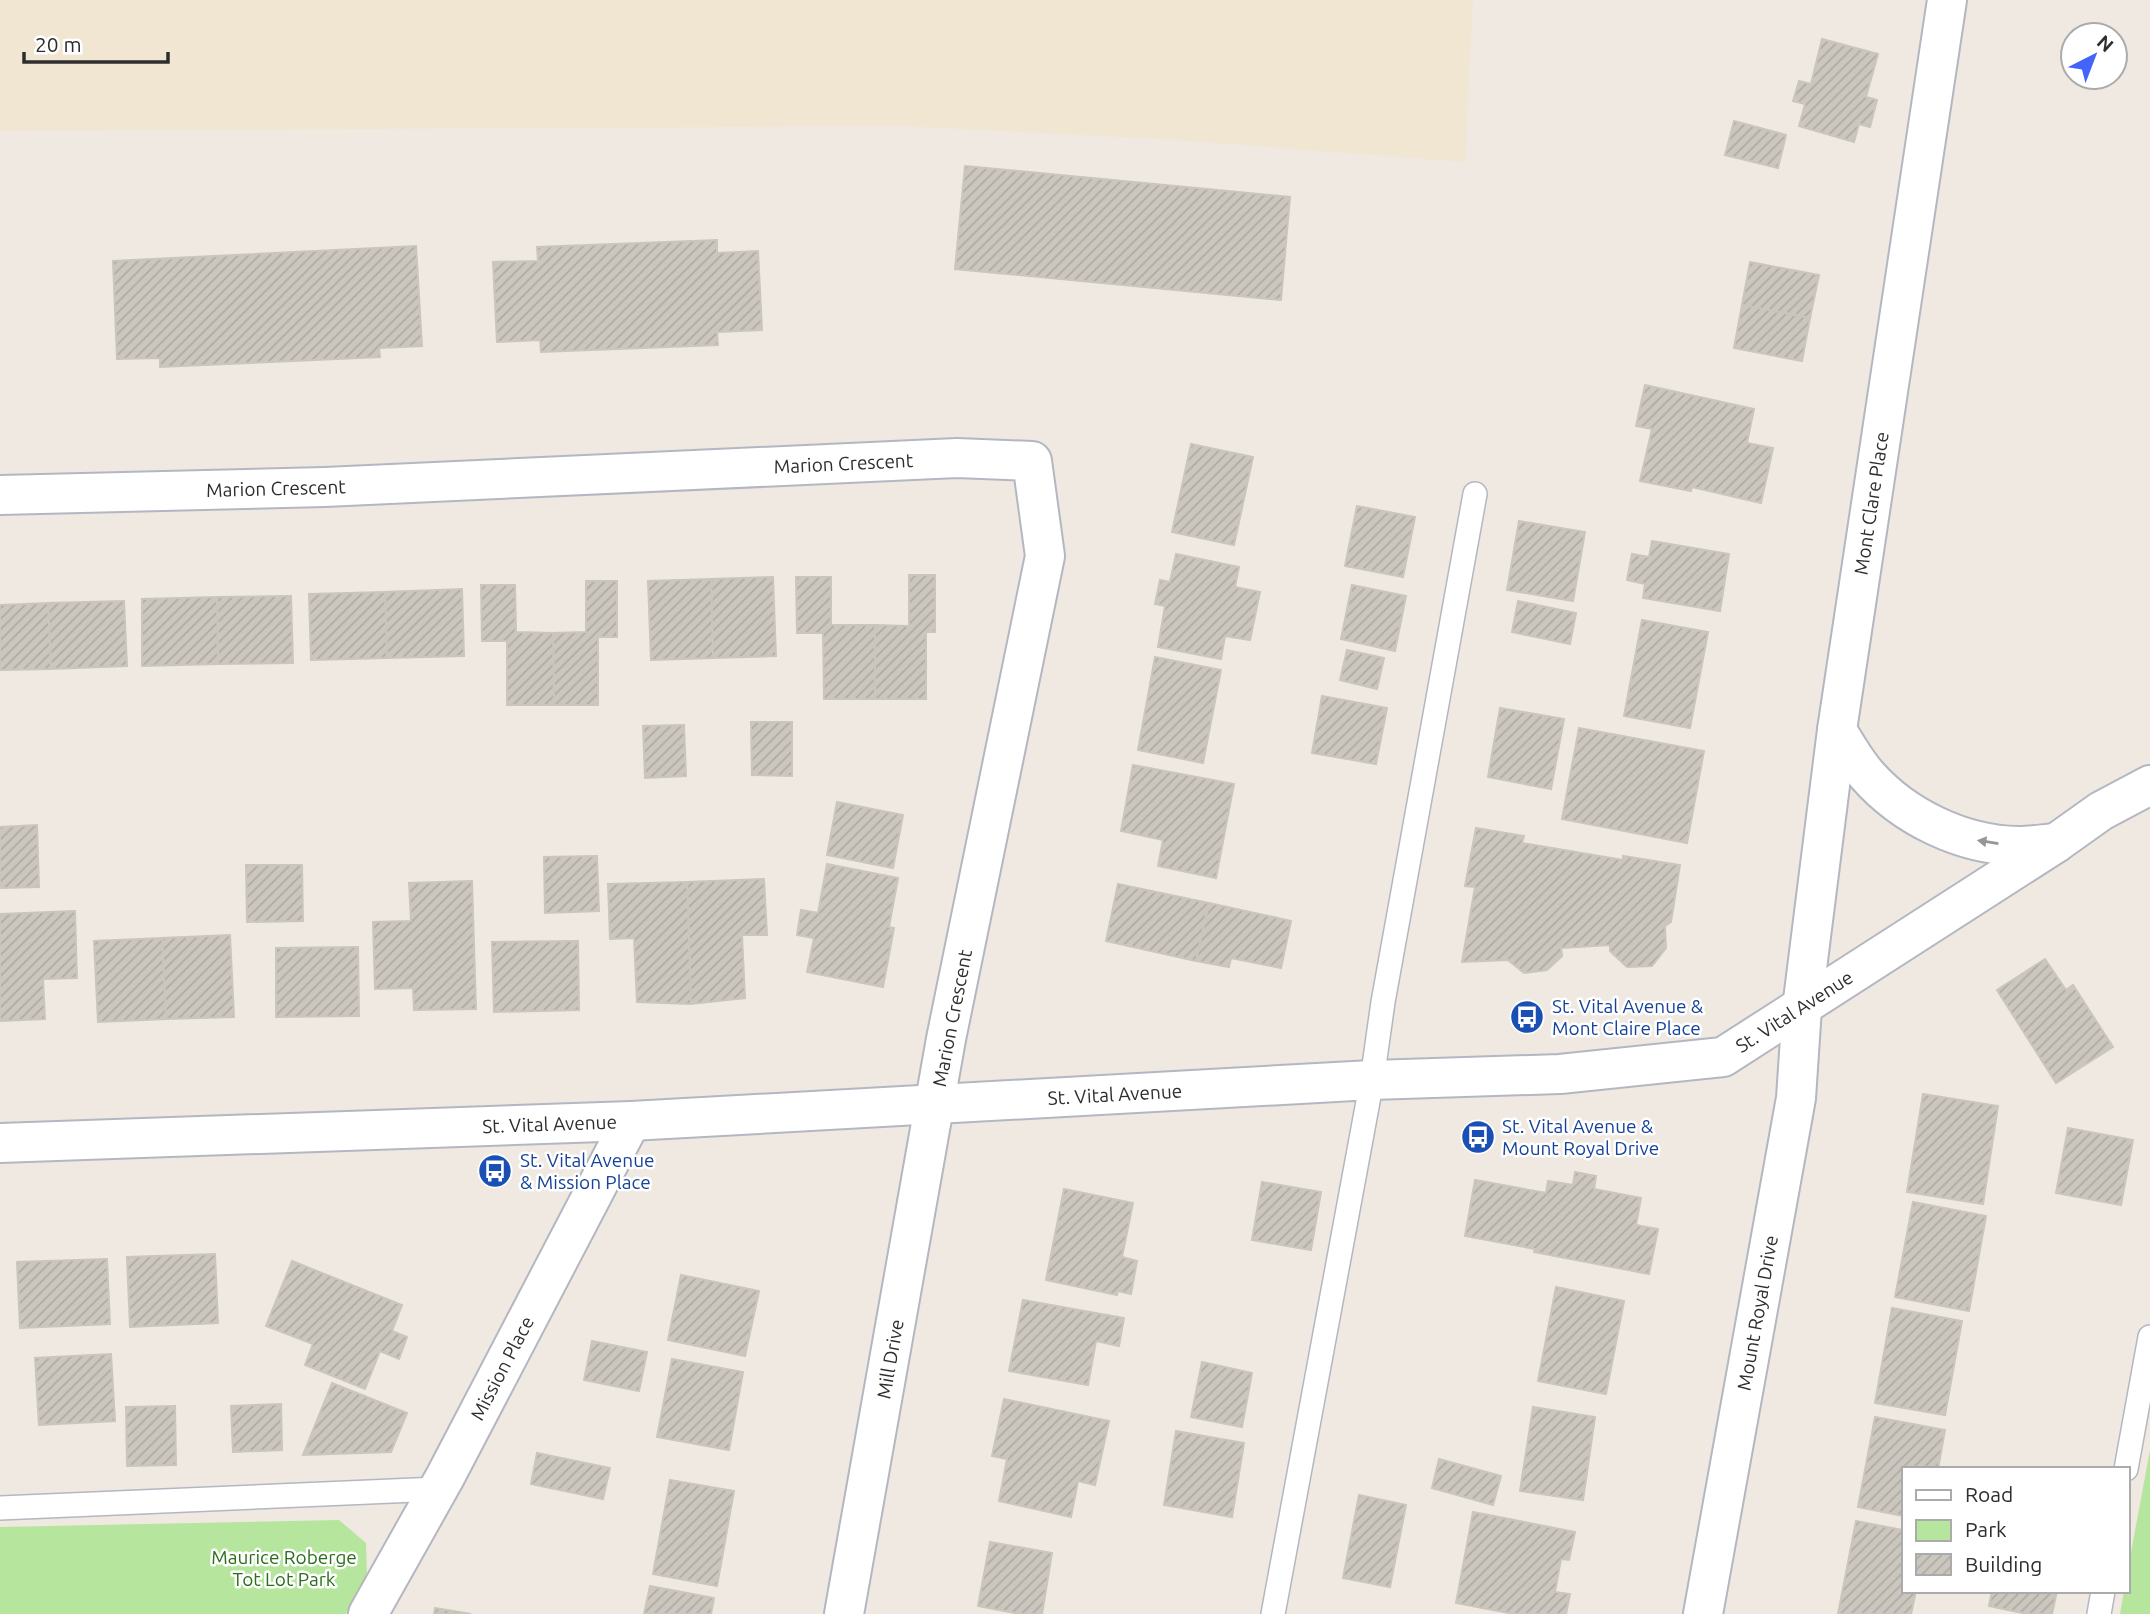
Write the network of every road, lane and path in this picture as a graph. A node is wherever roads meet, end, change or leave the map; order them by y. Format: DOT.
graph roads {
  1 [pos="1947,0"];
  2 [pos="1475,494"];
  3 [pos="0,495"];
  4 [pos="1837,730"];
  5 [pos="2150,785"];
  6 [pos="2056,843"];
  7 [pos="1802,1008"];
  8 [pos="1372,1080"];
  9 [pos="936,1103"];
  10 [pos="631,1121"];
  11 [pos="0,1143"];
  12 [pos="2150,1337"];
  13 [pos="2126,1467"];
  14 [pos="438,1489"];
  15 [pos="0,1508"];
  16 [pos="2103,1593"];
  17 [pos="368,1614"];
  18 [pos="844,1614"];
  19 [pos="1273,1614"];
  20 [pos="1703,1614"];
  21 [pos="2099,1614"];
  1 -- 4 [label="street, Mont Clare Place"];
  2 -- 8 [label="lane"];
  3 -- 9 [label="street, Marion Crescent"];
  6 -- 4 [label="street, one-way"];
  4 -- 7 [label="street, Mont Clare Place"];
  5 -- 6 [label="street, St. Vital Avenue"];
  6 -- 7 [label="street, St. Vital Avenue"];
  7 -- 8 [label="street, St. Vital Avenue"];
  7 -- 20 [label="street, Mount Royal Drive"];
  8 -- 9 [label="street, St. Vital Avenue"];
  8 -- 19 [label="lane"];
  9 -- 10 [label="street, St. Vital Avenue"];
  9 -- 18 [label="street, Mill Drive"];
  10 -- 11 [label="street, St. Vital Avenue"];
  10 -- 14 [label="street, Mission Place"];
  12 -- 13 [label="lane"];
  14 -- 15 [label="lane"];
  14 -- 17 [label="street, Mission Place"];
  16 -- 21 [label="lane"];
}
